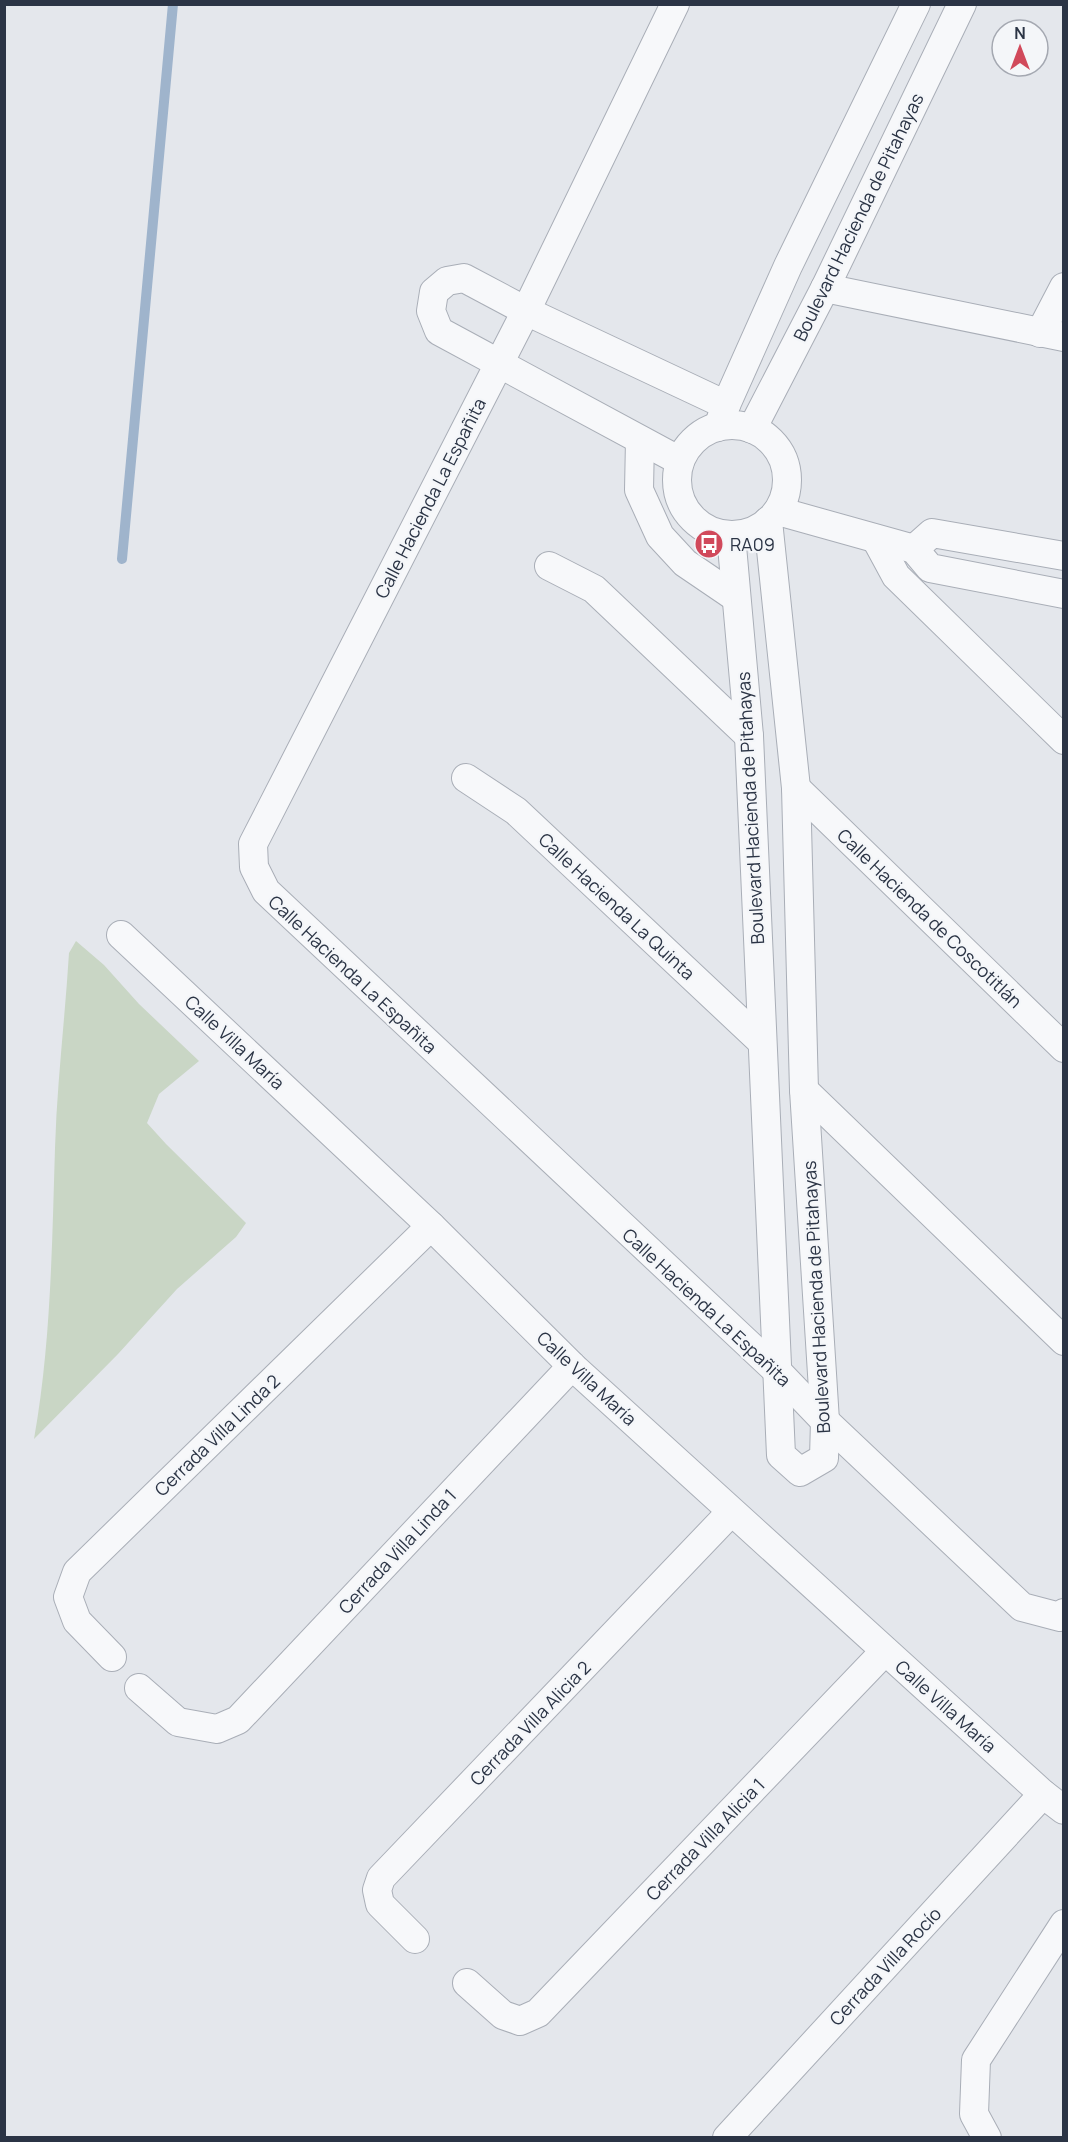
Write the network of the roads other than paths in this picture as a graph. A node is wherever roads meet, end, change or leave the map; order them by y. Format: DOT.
graph roads {
  1 [pos="675,4"];
  2 [pos="916,4"];
  3 [pos="962,4"];
  4 [pos="1064,287"];
  5 [pos="825,288"];
  6 [pos="526,311"];
  7 [pos="1052,335"];
  8 [pos="499,363"];
  9 [pos="722,416"];
  10 [pos="752,429"];
  11 [pos="640,440"];
  12 [pos="680,461"];
  13 [pos="773,516"];
  14 [pos="731,535"];
  15 [pos="876,538"];
  16 [pos="914,549"];
  17 [pos="1064,556"];
  18 [pos="549,566"];
  19 [pos="1064,594"];
  20 [pos="735,597"];
  21 [pos="748,736"];
  22 [pos="1064,740"];
  23 [pos="466,778"];
  24 [pos="796,788"];
  25 [pos="121,935"];
  26 [pos="762,1042"];
  27 [pos="1064,1048"];
  28 [pos="804,1090"];
  29 [pos="431,1226"];
  30 [pos="1064,1341"];
  31 [pos="572,1366"];
  32 [pos="777,1371"];
  33 [pos="825,1420"];
  34 [pos="731,1512"];
  35 [pos="1064,1614"];
  36 [pos="885,1651"];
  37 [pos="112,1657"];
  38 [pos="140,1688"];
  39 [pos="1053,1802"];
  40 [pos="1064,1924"];
  41 [pos="415,1939"];
  42 [pos="468,1983"];
  43 [pos="981,2126"];
  44 [pos="727,2138"];
  1 -- 6 [label="street, Calle Hacienda La Españita"];
  2 -- 9 [label="street"];
  3 -- 5 [label="street, Boulevard Hacienda de Pitahayas"];
  4 -- 7 [label="street"];
  5 -- 7 [label="street"];
  5 -- 10 [label="street, Boulevard Hacienda de Pitahayas"];
  6 -- 8 [label="street, Calle Hacienda La Españita"];
  6 -- 8 [label="street"];
  6 -- 9 [label="street"];
  8 -- 11 [label="street"];
  8 -- 32 [label="street, Calle Hacienda La Españita"];
  9 -- 10 [label="street"];
  9 -- 12 [label="street"];
  10 -- 13 [label="street"];
  11 -- 12 [label="street"];
  11 -- 20 [label="street"];
  12 -- 14 [label="street"];
  13 -- 14 [label="street"];
  13 -- 15 [label="street"];
  13 -- 24 [label="street, Boulevard Hacienda de Pitahayas"];
  14 -- 20 [label="street, Boulevard Hacienda de Pitahayas"];
  15 -- 16 [label="street"];
  15 -- 22 [label="street"];
  16 -- 17 [label="street"];
  16 -- 19 [label="street"];
  18 -- 21 [label="street"];
  20 -- 21 [label="street, Boulevard Hacienda de Pitahayas"];
  21 -- 26 [label="street, Boulevard Hacienda de Pitahayas"];
  23 -- 26 [label="street, Calle Hacienda La Quinta"];
  24 -- 27 [label="street, Calle Hacienda de Coscotitlán"];
  24 -- 28 [label="street, Boulevard Hacienda de Pitahayas"];
  25 -- 29 [label="street, Calle Villa María"];
  26 -- 32 [label="street, Boulevard Hacienda de Pitahayas"];
  28 -- 30 [label="street"];
  28 -- 33 [label="street, Boulevard Hacienda de Pitahayas"];
  29 -- 31 [label="street, Calle Villa María"];
  29 -- 37 [label="street, Cerrada Villa Linda 2"];
  31 -- 34 [label="street, Calle Villa María"];
  31 -- 38 [label="street, Cerrada Villa Linda 1"];
  32 -- 33 [label="street, Calle Hacienda La Españita"];
  32 -- 33 [label="street, Boulevard Hacienda de Pitahayas"];
  33 -- 35 [label="street, Calle Hacienda La Españita"];
  34 -- 36 [label="street, Calle Villa María"];
  34 -- 41 [label="street, Cerrada Villa Alicia 2"];
  36 -- 39 [label="street, Calle Villa María"];
  36 -- 42 [label="street, Cerrada Villa Alicia 1"];
  39 -- 44 [label="street, Cerrada Villa Rocío"];
  40 -- 43 [label="street"];
}
